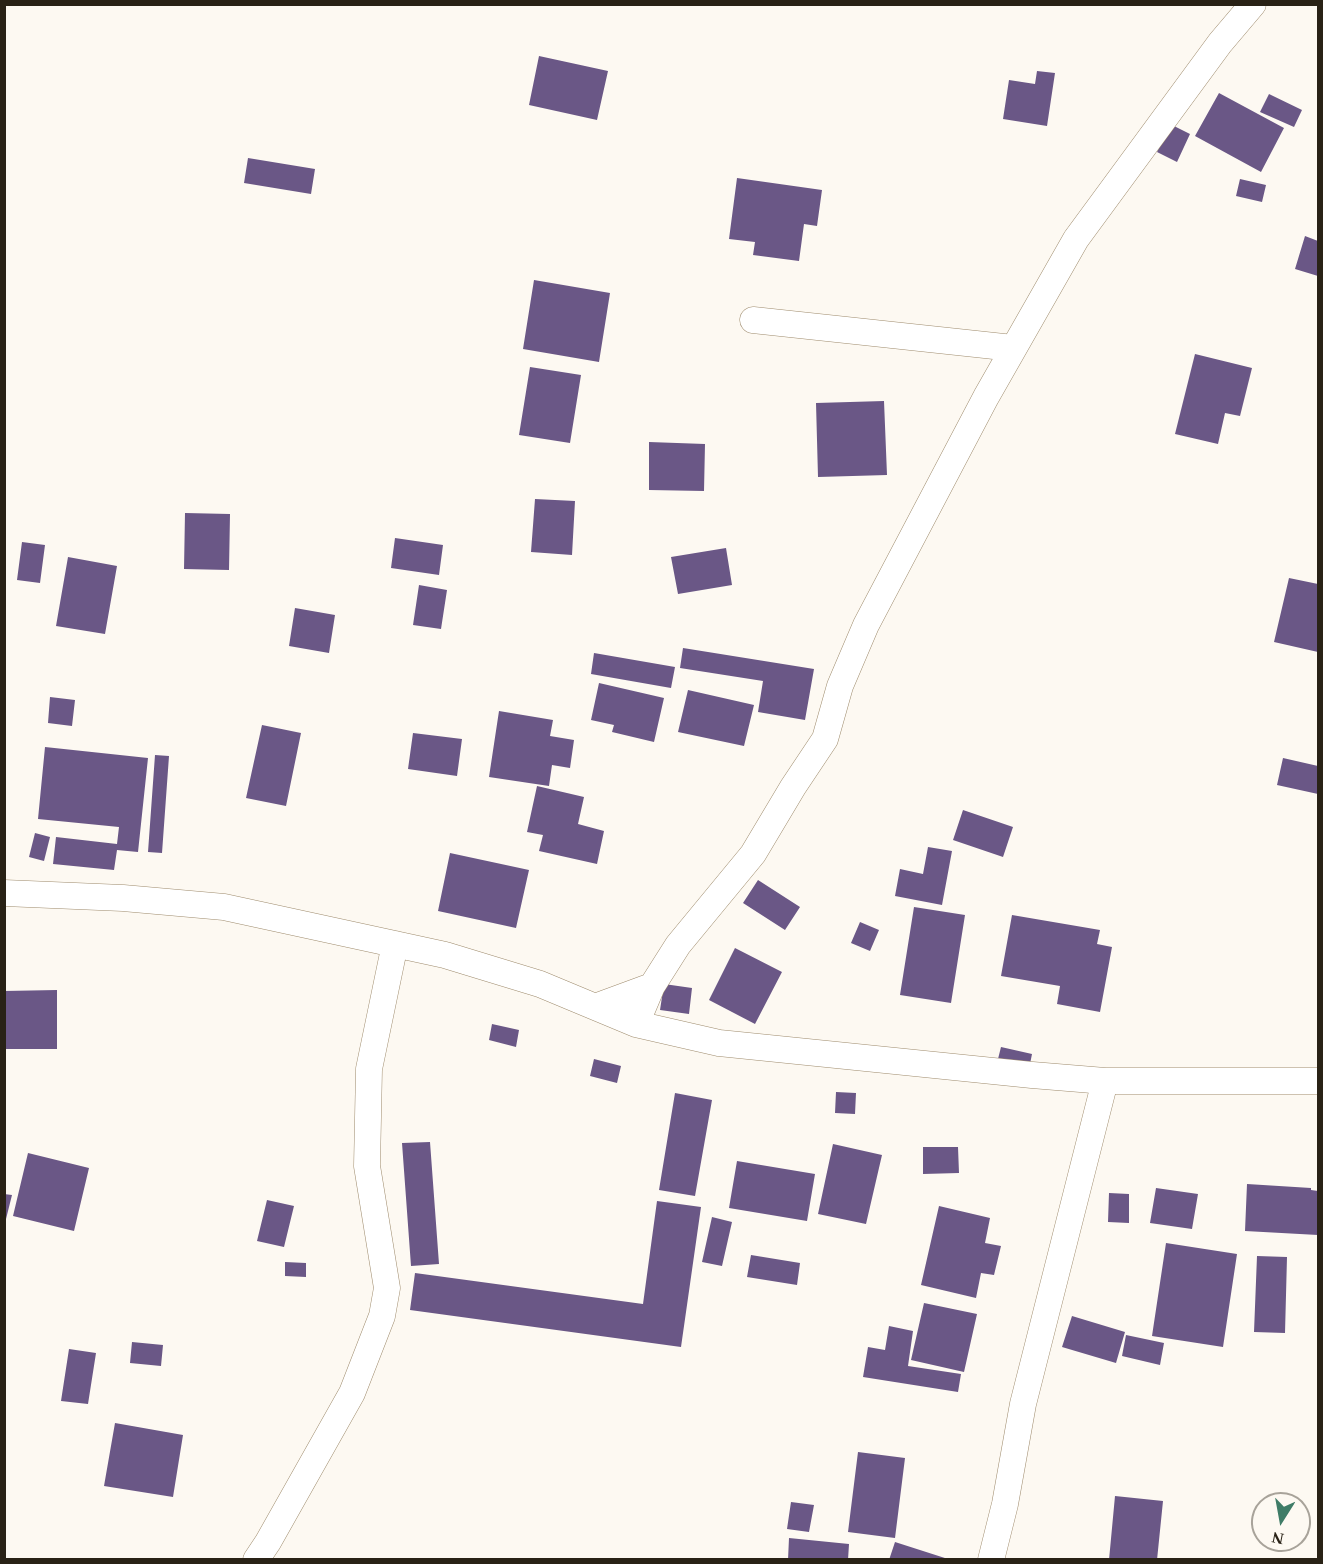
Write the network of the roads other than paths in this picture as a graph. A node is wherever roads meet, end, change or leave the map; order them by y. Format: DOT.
graph roads {
  1 [pos="1253,4"];
  2 [pos="753,320"];
  3 [pos="1013,348"];
  4 [pos="4,893"];
  5 [pos="395,944"];
  6 [pos="652,986"];
  7 [pos="595,1007"];
  8 [pos="636,1024"];
  9 [pos="1105,1081"];
  10 [pos="1318,1081"];
  11 [pos="256,1560"];
  12 [pos="991,1560"];
  1 -- 3 [label="street"];
  2 -- 3 [label="street"];
  3 -- 6 [label="street"];
  4 -- 5 [label="street"];
  5 -- 7 [label="street"];
  5 -- 11 [label="street"];
  6 -- 7 [label="street"];
  6 -- 8 [label="street"];
  7 -- 8 [label="street"];
  8 -- 9 [label="street"];
  9 -- 10 [label="street"];
  9 -- 12 [label="street"];
}
